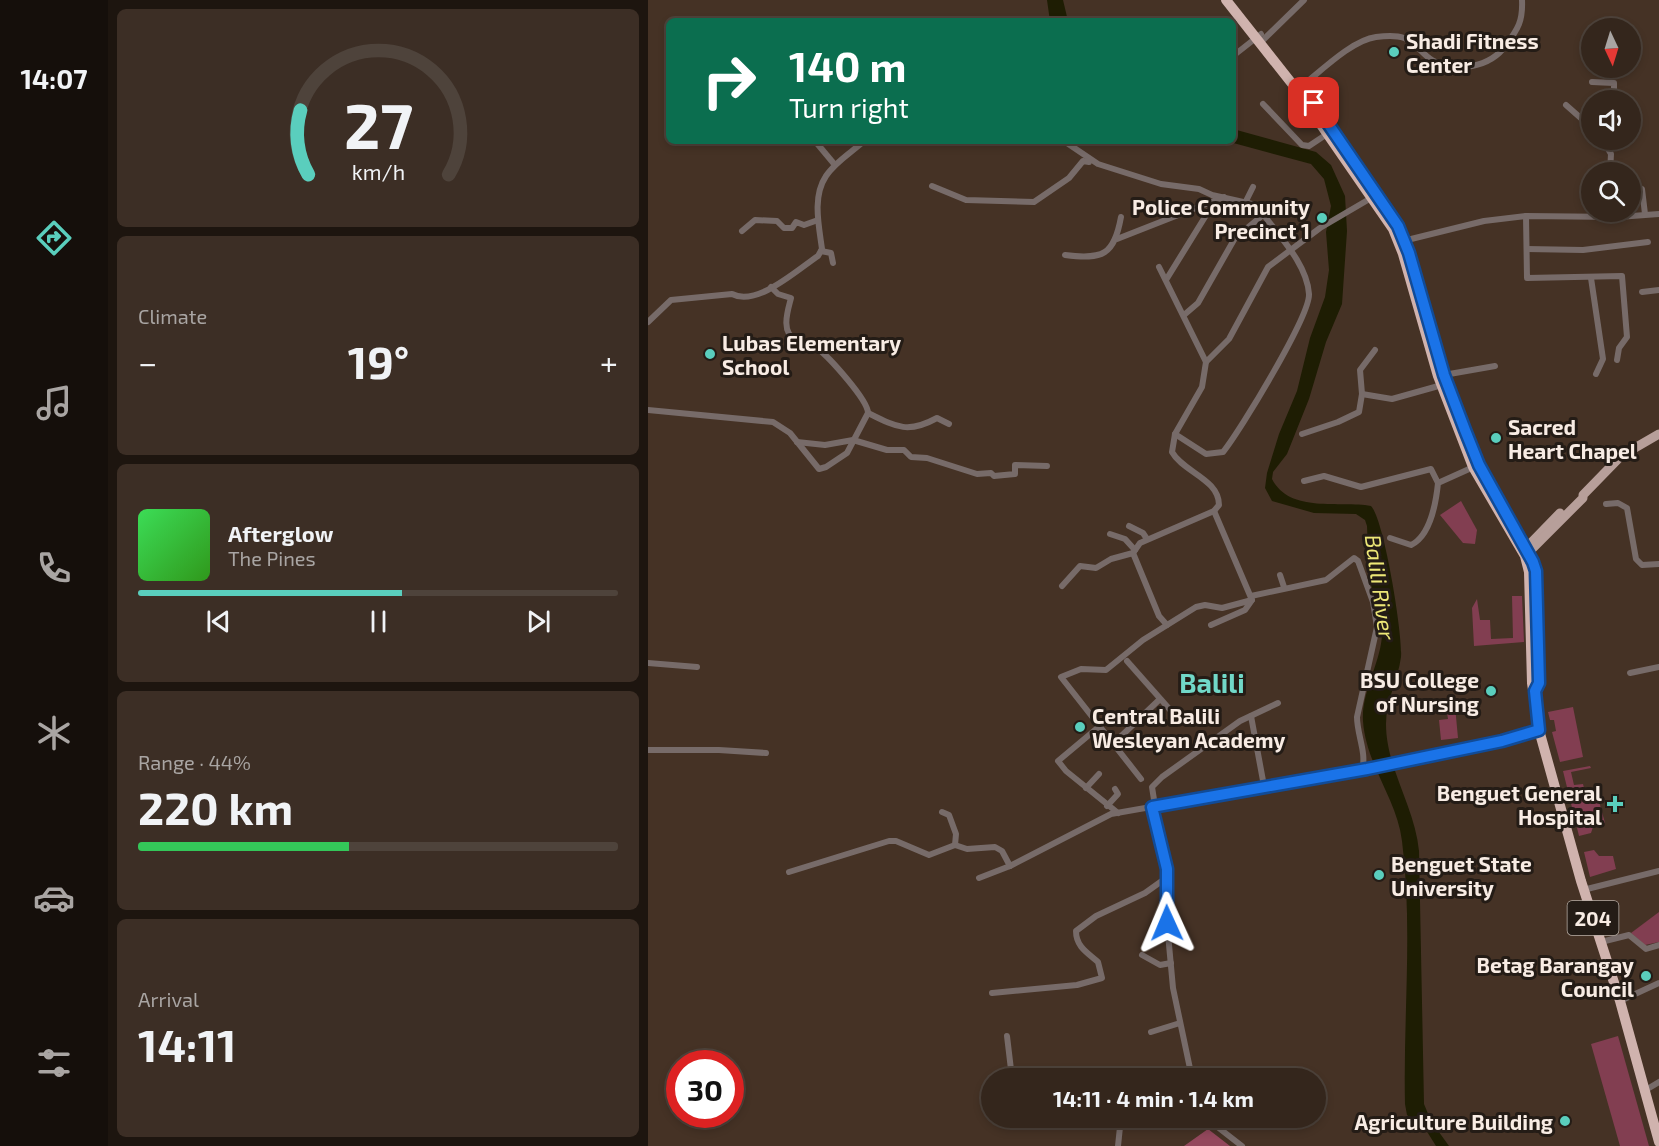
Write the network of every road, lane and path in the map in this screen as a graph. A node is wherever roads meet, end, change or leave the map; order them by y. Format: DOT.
graph roads {
  1 [pos="1226,0"];
  2 [pos="1234,0"];
  3 [pos="1304,0"];
  4 [pos="1522,0"];
  5 [pos="1261,38"];
  6 [pos="1236,54"];
  7 [pos="1592,82"];
  8 [pos="1299,88"];
  9 [pos="1614,90"];
  10 [pos="1263,104"];
  11 [pos="1566,105"];
  12 [pos="1581,118"];
  13 [pos="1330,132"];
  14 [pos="818,144"];
  15 [pos="860,144"];
  16 [pos="1068,144"];
  17 [pos="1075,144"];
  18 [pos="1074,149"];
  19 [pos="1094,163"];
  20 [pos="835,165"];
  21 [pos="932,186"];
  22 [pos="1253,187"];
  23 [pos="1641,189"];
  24 [pos="1375,196"];
  25 [pos="1224,197"];
  26 [pos="1245,201"];
  27 [pos="1213,203"];
  28 [pos="1645,214"];
  29 [pos="1659,214"];
  30 [pos="1263,215"];
  31 [pos="1526,216"];
  32 [pos="1120,217"];
  33 [pos="818,220"];
  34 [pos="742,231"];
  35 [pos="1117,239"];
  36 [pos="1401,241"];
  37 [pos="1648,242"];
  38 [pos="1527,249"];
  39 [pos="1289,250"];
  40 [pos="821,251"];
  41 [pos="1065,255"];
  42 [pos="833,263"];
  43 [pos="1159,267"];
  44 [pos="1591,278"];
  45 [pos="1166,280"];
  46 [pos="771,287"];
  47 [pos="1659,290"];
  48 [pos="1642,292"];
  49 [pos="1184,315"];
  50 [pos="648,322"];
  51 [pos="1375,350"];
  52 [pos="1617,360"];
  53 [pos="1206,362"];
  54 [pos="1495,366"];
  55 [pos="1596,374"];
  56 [pos="1442,379"];
  57 [pos="1362,394"];
  58 [pos="648,410"];
  59 [pos="868,413"];
  60 [pos="948,424"];
  61 [pos="1175,434"];
  62 [pos="1302,434"];
  63 [pos="1659,434"];
  64 [pos="853,440"];
  65 [pos="797,442"];
  66 [pos="1047,466"];
  67 [pos="1476,466"];
  68 [pos="1304,481"];
  69 [pos="1438,483"];
  70 [pos="1606,504"];
  71 [pos="1214,511"];
  72 [pos="1129,526"];
  73 [pos="1110,534"];
  74 [pos="1390,538"];
  75 [pos="1148,539"];
  76 [pos="1134,552"];
  77 [pos="1525,552"];
  78 [pos="1659,564"];
  79 [pos="1280,575"];
  80 [pos="1062,586"];
  81 [pos="1284,587"];
  82 [pos="1252,598"];
  83 [pos="1167,625"];
  84 [pos="1211,625"];
  85 [pos="1127,661"];
  86 [pos="648,663"];
  87 [pos="697,667"];
  88 [pos="1659,667"];
  89 [pos="1630,673"];
  90 [pos="1160,699"];
  91 [pos="1278,703"];
  92 [pos="1172,712"];
  93 [pos="1251,716"];
  94 [pos="1101,725"];
  95 [pos="1539,730"];
  96 [pos="1114,742"];
  97 [pos="648,750"];
  98 [pos="766,753"];
  99 [pos="1365,770"];
  100 [pos="1099,774"];
  101 [pos="1141,779"];
  102 [pos="1264,786"];
  103 [pos="1086,788"];
  104 [pos="1115,789"];
  105 [pos="1107,806"];
  106 [pos="1154,806"];
  107 [pos="942,812"];
  108 [pos="1118,813"];
  109 [pos="955,845"];
  110 [pos="1010,867"];
  111 [pos="1659,871"];
  112 [pos="789,872"];
  113 [pos="979,878"];
  114 [pos="1167,878"];
  115 [pos="1584,890"];
  116 [pos="1601,942"];
  117 [pos="1659,945"];
  118 [pos="1142,955"];
  119 [pos="1171,963"];
  120 [pos="1659,983"];
  121 [pos="993,993"];
  122 [pos="1620,1001"];
  123 [pos="1180,1023"];
  124 [pos="1151,1032"];
  125 [pos="1007,1036"];
  126 [pos="1011,1068"];
  127 [pos="1190,1068"];
  128 [pos="1659,1082"];
  129 [pos="1644,1091"];
  130 [pos="1120,1128"];
  131 [pos="1219,1128"];
  132 [pos="1658,1139"];
  133 [pos="1118,1146"];
  134 [pos="1242,1146"];
  1 -- 5 [label="highway, 204"];
  2 -- 5 [label="highway, 204"];
  3 -- 5 [label="street"];
  4 -- 8 [label="street"];
  5 -- 6 [label="street"];
  5 -- 8 [label="highway, 204"];
  7 -- 9 [label="street"];
  8 -- 13 [label="highway, 204"];
  10 -- 13 [label="street"];
  11 -- 12 [label="street"];
  13 -- 24 [label="highway, 204"];
  14 -- 20 [label="street"];
  15 -- 20 [label="street"];
  16 -- 18 [label="street"];
  17 -- 18 [label="street"];
  18 -- 19 [label="street"];
  19 -- 21 [label="street"];
  19 -- 25 [label="street"];
  20 -- 33 [label="street"];
  22 -- 26 [label="street"];
  23 -- 28 [label="street"];
  24 -- 36 [label="highway, 204"];
  24 -- 39 [label="street"];
  25 -- 26 [label="street"];
  25 -- 27 [label="street"];
  26 -- 30 [label="street"];
  27 -- 35 [label="street"];
  27 -- 45 [label="street"];
  28 -- 29 [label="street"];
  28 -- 31 [label="street"];
  30 -- 39 [label="street"];
  30 -- 49 [label="street"];
  31 -- 36 [label="street"];
  31 -- 38 [label="street"];
  32 -- 35 [label="street"];
  33 -- 34 [label="street"];
  33 -- 40 [label="street"];
  35 -- 41 [label="street"];
  36 -- 56 [label="highway, 204"];
  37 -- 38 [label="street"];
  38 -- 44 [label="street"];
  39 -- 53 [label="street"];
  39 -- 61 [label="street"];
  40 -- 42 [label="street"];
  40 -- 46 [label="street"];
  43 -- 45 [label="street"];
  44 -- 52 [label="street"];
  44 -- 55 [label="street"];
  45 -- 49 [label="street"];
  46 -- 50 [label="street"];
  46 -- 59 [label="street"];
  47 -- 48 [label="street"];
  49 -- 53 [label="street"];
  51 -- 57 [label="street"];
  53 -- 61 [label="street"];
  54 -- 56 [label="street"];
  56 -- 57 [label="street"];
  56 -- 67 [label="highway, 204"];
  57 -- 62 [label="street"];
  58 -- 65 [label="street"];
  59 -- 60 [label="street"];
  59 -- 64 [label="street"];
  61 -- 71 [label="street"];
  63 -- 77 [label="main road"];
  64 -- 65 [label="street"];
  64 -- 65 [label="street"];
  64 -- 66 [label="street"];
  67 -- 69 [label="street"];
  67 -- 77 [label="highway, 204"];
  68 -- 69 [label="street"];
  69 -- 74 [label="street"];
  70 -- 78 [label="street"];
  71 -- 75 [label="street"];
  71 -- 82 [label="street"];
  72 -- 75 [label="street"];
  73 -- 76 [label="street"];
  75 -- 76 [label="street"];
  76 -- 80 [label="street"];
  76 -- 83 [label="street"];
  77 -- 95 [label="highway, 204"];
  79 -- 81 [label="street"];
  81 -- 82 [label="street"];
  81 -- 99 [label="street"];
  82 -- 83 [label="street"];
  82 -- 84 [label="street"];
  83 -- 94 [label="street"];
  85 -- 90 [label="street"];
  86 -- 87 [label="street"];
  88 -- 89 [label="street"];
  90 -- 92 [label="street"];
  90 -- 96 [label="street"];
  91 -- 93 [label="street"];
  93 -- 102 [label="street"];
  93 -- 106 [label="street"];
  94 -- 96 [label="street"];
  94 -- 103 [label="street"];
  95 -- 99 [label="street"];
  95 -- 115 [label="highway, 204"];
  96 -- 101 [label="street"];
  97 -- 98 [label="street"];
  99 -- 102 [label="street"];
  100 -- 103 [label="street"];
  102 -- 106 [label="street"];
  103 -- 105 [label="street"];
  104 -- 105 [label="street"];
  105 -- 108 [label="street"];
  106 -- 108 [label="street"];
  106 -- 114 [label="street"];
  107 -- 109 [label="street"];
  108 -- 110 [label="street"];
  109 -- 110 [label="street"];
  109 -- 112 [label="street"];
  110 -- 113 [label="street"];
  111 -- 115 [label="street"];
  114 -- 119 [label="street"];
  114 -- 121 [label="street"];
  115 -- 116 [label="highway, 204"];
  116 -- 117 [label="street"];
  116 -- 122 [label="highway, 204"];
  118 -- 119 [label="street"];
  119 -- 123 [label="street"];
  120 -- 122 [label="street"];
  122 -- 129 [label="highway, 204"];
  123 -- 124 [label="street"];
  123 -- 127 [label="street"];
  125 -- 126 [label="street"];
  128 -- 129 [label="street"];
  129 -- 132 [label="highway, 204"];
  130 -- 133 [label="street"];
  131 -- 134 [label="street"];
}
